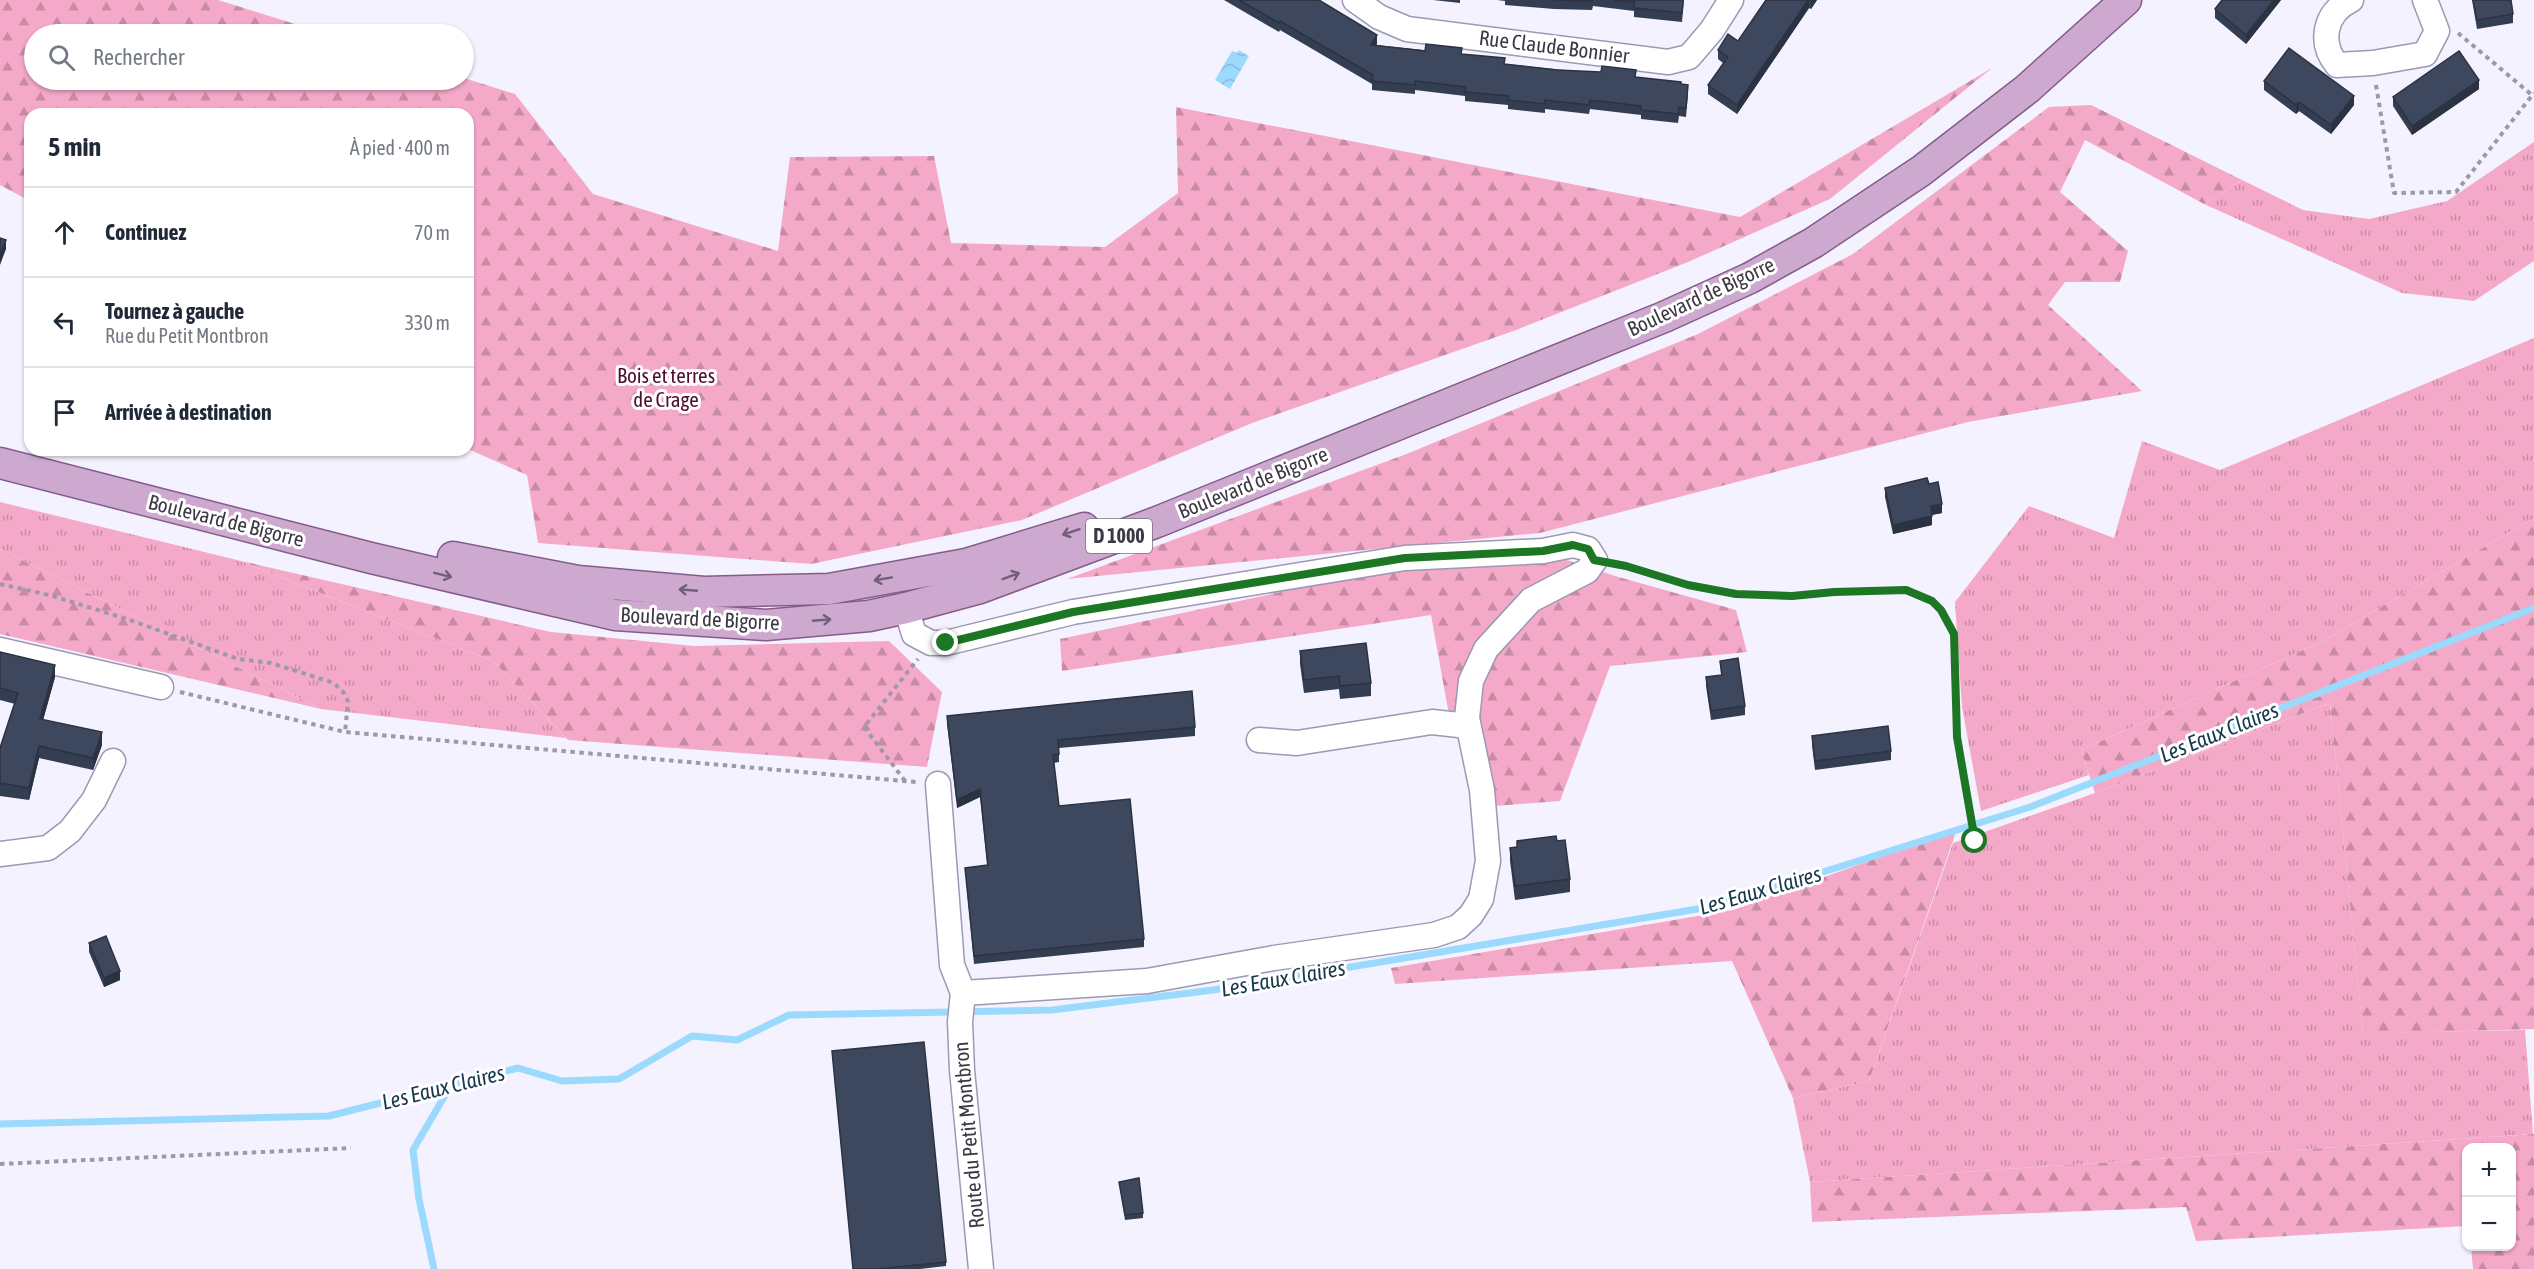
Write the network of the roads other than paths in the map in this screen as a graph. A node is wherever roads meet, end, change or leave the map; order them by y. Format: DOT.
graph roads {
  1 [pos="1354,0"];
  2 [pos="1731,0"];
  3 [pos="2104,0"];
  4 [pos="2126,0"];
  5 [pos="2351,0"];
  6 [pos="2425,0"];
  7 [pos="0,444"];
  8 [pos="24,450"];
  9 [pos="47,456"];
  10 [pos="0,463"];
  11 [pos="906,608"];
  12 [pos="0,650"];
  13 [pos="161,687"];
  14 [pos="1468,726"];
  15 [pos="1259,740"];
  16 [pos="113,761"];
  17 [pos="938,784"];
  18 [pos="0,854"];
  19 [pos="961,1005"];
  20 [pos="981,1269"];
  1 -- 2 [label="street, Rue Claude Bonnier"];
  3 -- 9 [label="main road, Boulevard de Bigorre / D 1000, one-way"];
  11 -- 4 [label="main road, Boulevard de Bigorre / D 1000, one-way"];
  5 -- 6 [label="street"];
  8 -- 7 [label="main road, Boulevard de Bigorre / D 1000, one-way"];
  10 -- 11 [label="main road, Boulevard de Bigorre / D 1000, one-way"];
  11 -- 14 [label="street"];
  12 -- 13 [label="street"];
  14 -- 15 [label="street"];
  14 -- 19 [label="street"];
  16 -- 18 [label="street"];
  17 -- 19 [label="street, Route du Petit Montbron"];
  19 -- 20 [label="street, Route du Petit Montbron"];
}
